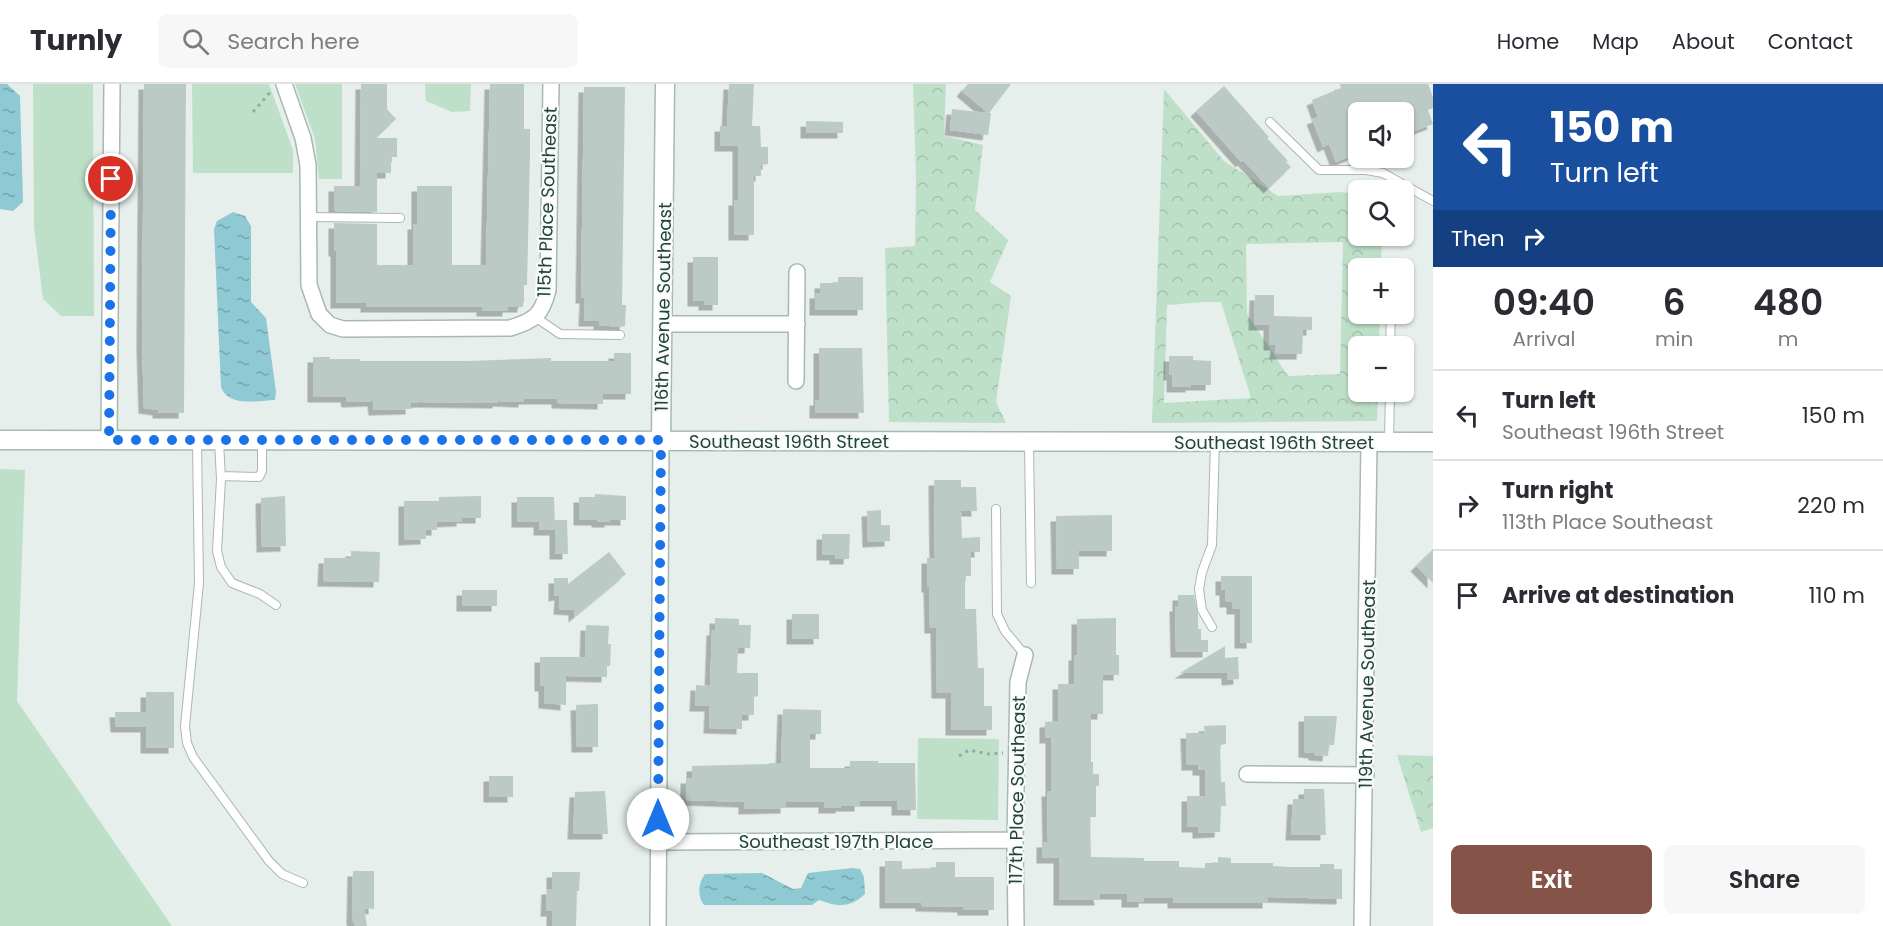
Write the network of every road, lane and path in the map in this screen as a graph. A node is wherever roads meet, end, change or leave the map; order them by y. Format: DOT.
graph roads {
  1 [pos="112,84"];
  2 [pos="277,84"];
  3 [pos="284,84"];
  4 [pos="550,84"];
  5 [pos="665,84"];
  6 [pos="253,112"];
  7 [pos="1270,122"];
  8 [pos="1433,201"];
  9 [pos="309,217"];
  10 [pos="400,218"];
  11 [pos="798,272"];
  12 [pos="535,317"];
  13 [pos="662,324"];
  14 [pos="797,324"];
  15 [pos="620,335"];
  16 [pos="796,381"];
  17 [pos="1390,402"];
  18 [pos="0,440"];
  19 [pos="109,440"];
  20 [pos="197,440"];
  21 [pos="219,440"];
  22 [pos="262,440"];
  23 [pos="661,440"];
  24 [pos="1029,441"];
  25 [pos="1215,442"];
  26 [pos="1369,442"];
  27 [pos="1389,442"];
  28 [pos="1433,442"];
  29 [pos="221,476"];
  30 [pos="996,509"];
  31 [pos="1031,583"];
  32 [pos="276,605"];
  33 [pos="1212,627"];
  34 [pos="1025,655"];
  35 [pos="1017,752"];
  36 [pos="959,756"];
  37 [pos="1247,774"];
  38 [pos="1366,775"];
  39 [pos="1015,840"];
  40 [pos="658,842"];
  41 [pos="303,883"];
  42 [pos="658,926"];
  43 [pos="1016,926"];
  44 [pos="1362,926"];
  1 -- 19 [label="street"];
  2 -- 6 [label="path"];
  3 -- 9 [label="street"];
  4 -- 12 [label="street, 115th Place Southeast"];
  5 -- 13 [label="street, 116th Avenue Southeast"];
  7 -- 8 [label="lane"];
  9 -- 10 [label="lane"];
  9 -- 12 [label="street"];
  11 -- 14 [label="street"];
  12 -- 15 [label="lane"];
  13 -- 14 [label="street"];
  13 -- 23 [label="street, 116th Avenue Southeast"];
  14 -- 16 [label="street"];
  17 -- 27 [label="lane"];
  18 -- 19 [label="street, Southeast 196th Street"];
  19 -- 20 [label="street, Southeast 196th Street"];
  20 -- 21 [label="street, Southeast 196th Street"];
  20 -- 41 [label="lane"];
  21 -- 22 [label="street, Southeast 196th Street"];
  21 -- 29 [label="lane"];
  22 -- 23 [label="street, Southeast 196th Street"];
  22 -- 29 [label="lane"];
  23 -- 24 [label="street, Southeast 196th Street"];
  23 -- 40 [label="street, 116th Avenue Southeast"];
  24 -- 25 [label="street, Southeast 196th Street"];
  24 -- 31 [label="lane"];
  25 -- 26 [label="street, Southeast 196th Street"];
  25 -- 33 [label="lane"];
  26 -- 27 [label="street, Southeast 196th Street"];
  26 -- 38 [label="street, 119th Avenue Southeast"];
  27 -- 28 [label="street, Southeast 196th Street"];
  29 -- 32 [label="lane"];
  30 -- 34 [label="lane"];
  34 -- 35 [label="street, 117th Place Southeast"];
  35 -- 36 [label="path"];
  35 -- 39 [label="street, 117th Place Southeast"];
  37 -- 38 [label="street"];
  38 -- 44 [label="street, 119th Avenue Southeast"];
  39 -- 40 [label="street, Southeast 197th Place"];
  39 -- 43 [label="street, 117th Place Southeast"];
  40 -- 42 [label="street, 116th Avenue Southeast"];
}
